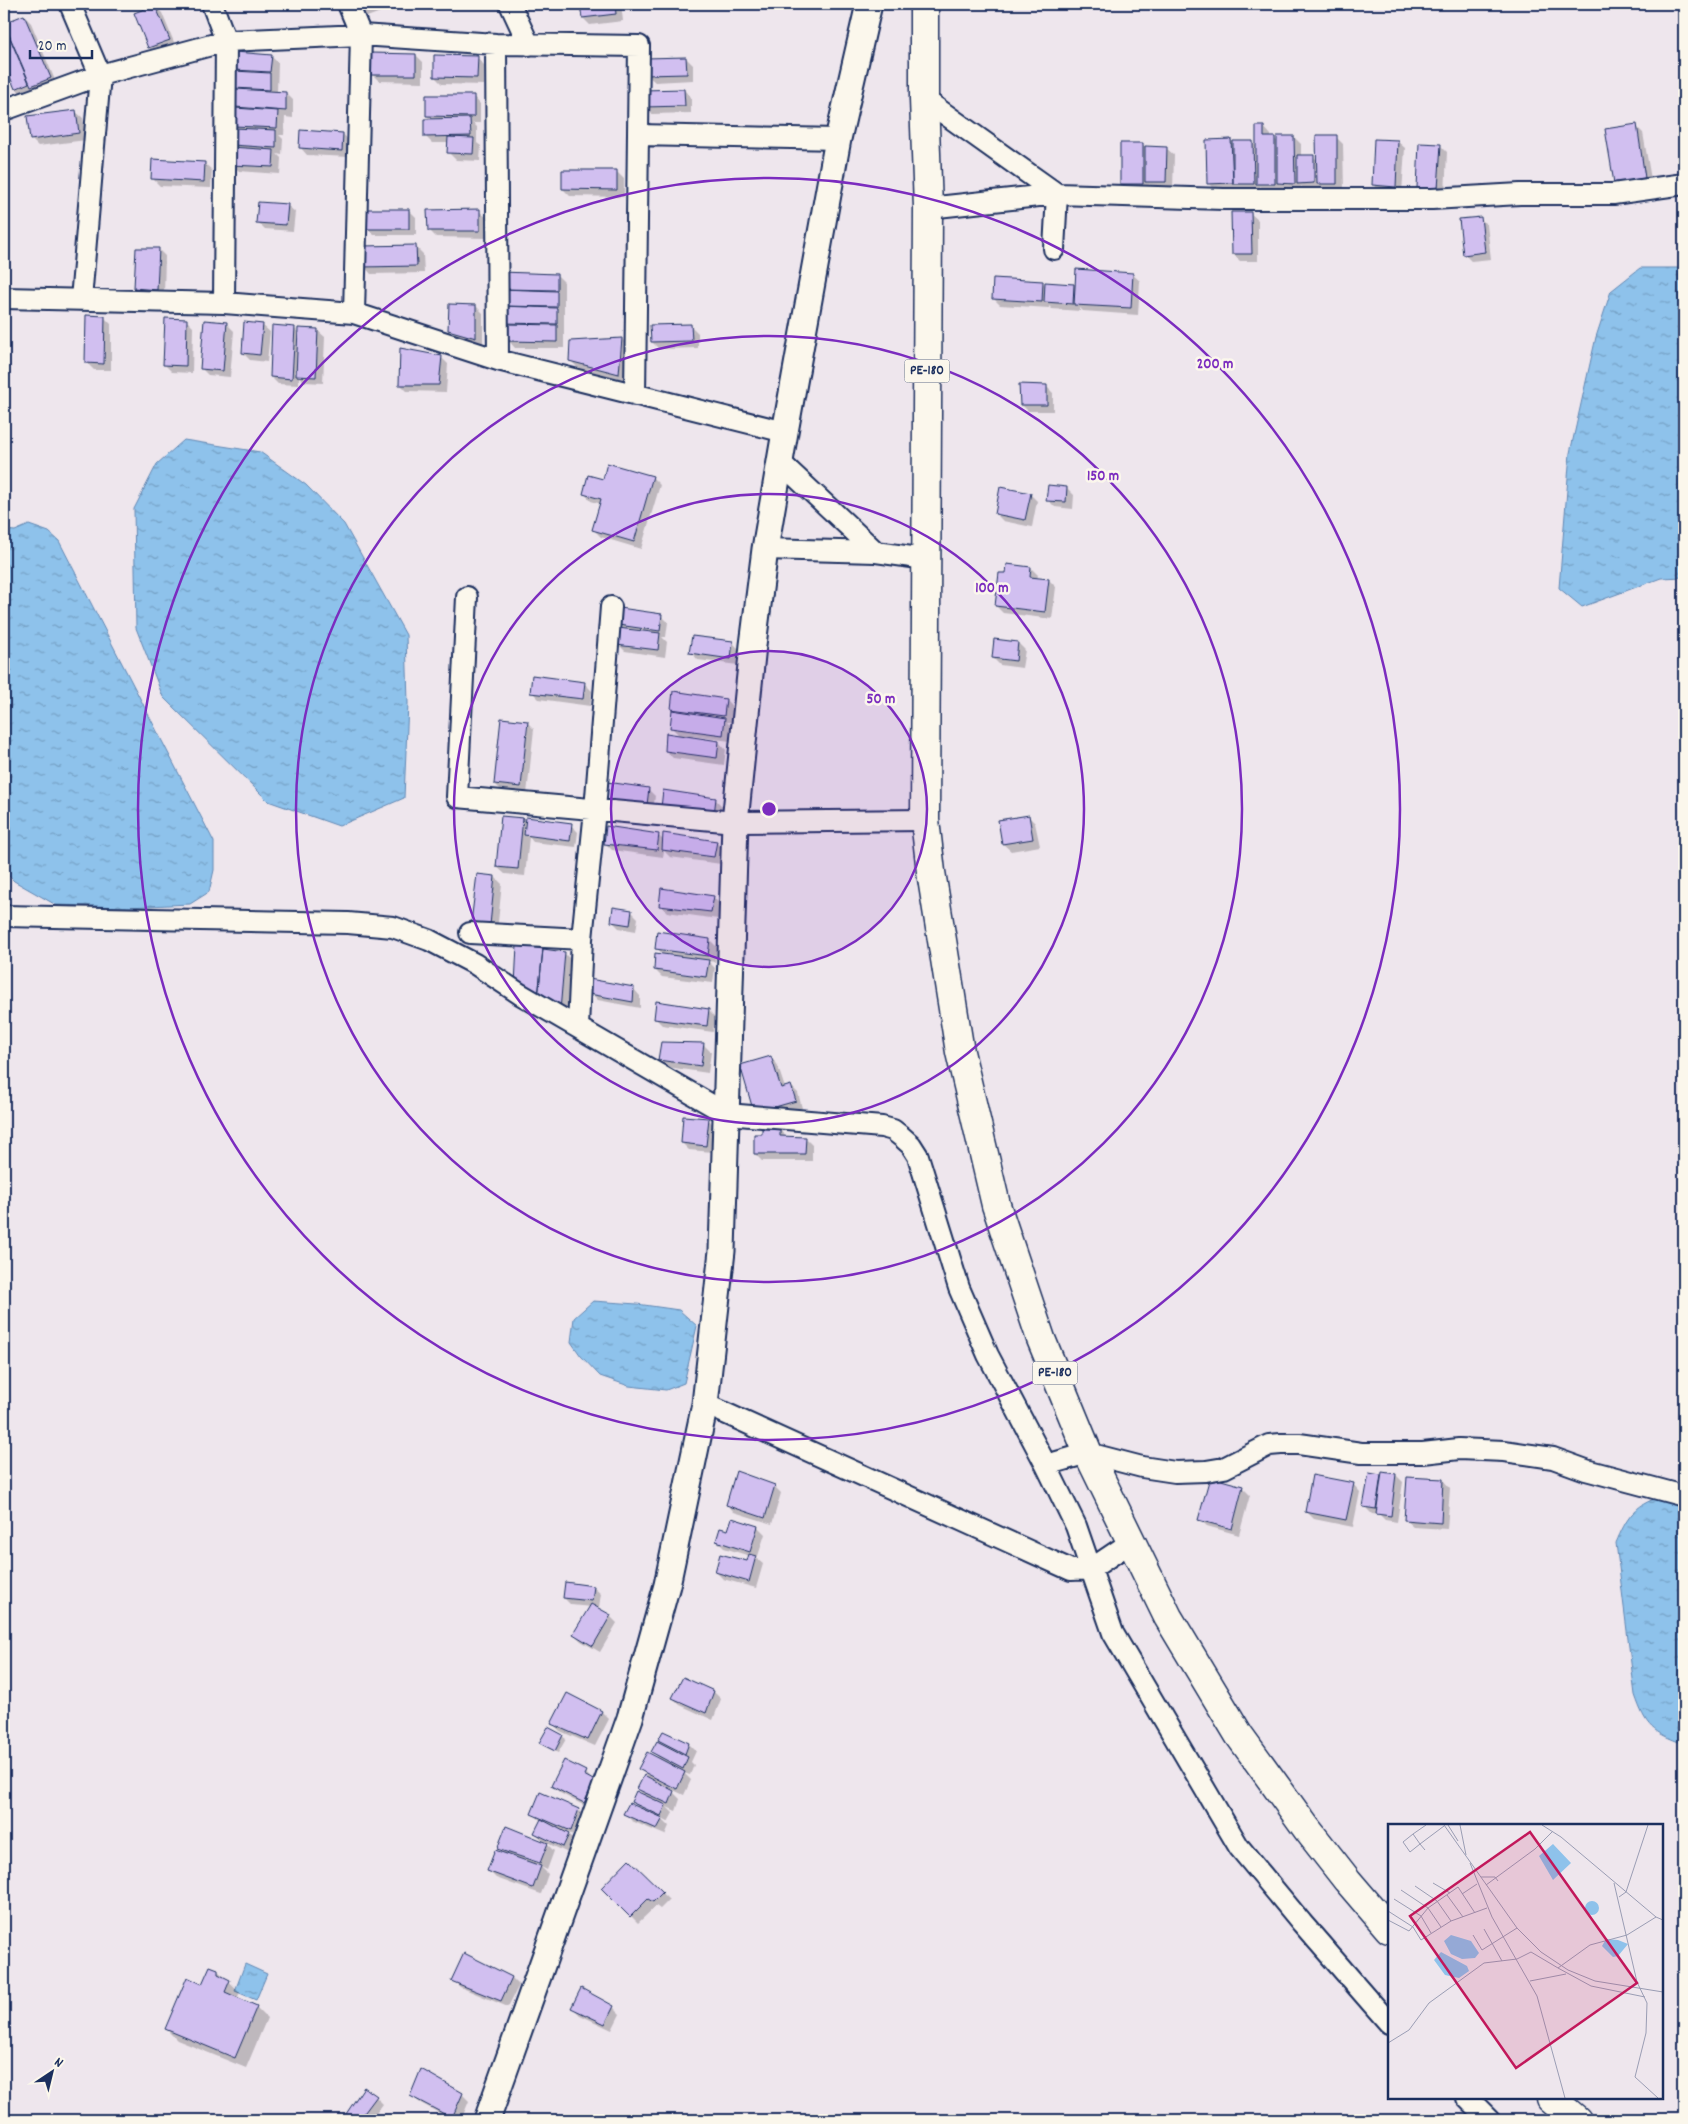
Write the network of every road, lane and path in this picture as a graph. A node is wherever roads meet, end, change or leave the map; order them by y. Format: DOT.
graph roads {
  1 [pos="70,4"];
  2 [pos="212,4"];
  3 [pos="348,4"];
  4 [pos="510,4"];
  5 [pos="869,4"];
  6 [pos="924,4"];
  7 [pos="361,35"];
  8 [pos="226,42"];
  9 [pos="496,44"];
  10 [pos="529,45"];
  11 [pos="100,74"];
  12 [pos="924,99"];
  13 [pos="4,110"];
  14 [pos="638,136"];
  15 [pos="838,139"];
  16 [pos="1684,184"];
  17 [pos="1057,194"];
  18 [pos="928,208"];
  19 [pos="1054,249"];
  20 [pos="4,298"];
  21 [pos="81,300"];
  22 [pos="224,303"];
  23 [pos="354,313"];
  24 [pos="498,360"];
  25 [pos="635,395"];
  26 [pos="785,432"];
  27 [pos="780,462"];
  28 [pos="766,549"];
  29 [pos="876,552"];
  30 [pos="926,559"];
  31 [pos="467,597"];
  32 [pos="611,607"];
  33 [pos="594,810"];
  34 [pos="926,820"];
  35 [pos="735,822"];
  36 [pos="4,916"];
  37 [pos="470,932"];
  38 [pos="582,939"];
  39 [pos="578,1027"];
  40 [pos="727,1114"];
  41 [pos="706,1404"];
  42 [pos="1088,1453"];
  43 [pos="1046,1465"];
  44 [pos="1684,1496"];
  45 [pos="1131,1542"];
  46 [pos="1091,1569"];
  47 [pos="1388,1928"];
  48 [pos="1388,2022"];
  49 [pos="1468,2099"];
  50 [pos="1552,2099"];
  51 [pos="487,2120"];
  52 [pos="1489,2120"];
  53 [pos="1577,2120"];
  1 -- 11 [label="street"];
  2 -- 8 [label="street"];
  3 -- 7 [label="street"];
  4 -- 10 [label="street"];
  5 -- 15 [label="street"];
  6 -- 12 [label="main road, PE-180"];
  7 -- 8 [label="street"];
  7 -- 9 [label="street"];
  7 -- 23 [label="street"];
  8 -- 11 [label="street"];
  8 -- 22 [label="street"];
  9 -- 10 [label="street"];
  9 -- 24 [label="street"];
  10 -- 14 [label="street"];
  11 -- 13 [label="street"];
  11 -- 21 [label="street"];
  12 -- 17 [label="street"];
  12 -- 18 [label="main road, PE-180"];
  14 -- 15 [label="street"];
  14 -- 25 [label="street"];
  15 -- 26 [label="street"];
  16 -- 17 [label="street"];
  17 -- 18 [label="street"];
  17 -- 19 [label="street"];
  18 -- 30 [label="main road, PE-180"];
  20 -- 21 [label="street"];
  21 -- 22 [label="street"];
  22 -- 23 [label="street"];
  23 -- 24 [label="street"];
  24 -- 25 [label="street"];
  25 -- 26 [label="street"];
  26 -- 27 [label="street"];
  27 -- 28 [label="street"];
  27 -- 29 [label="street"];
  28 -- 29 [label="street"];
  28 -- 35 [label="street"];
  29 -- 30 [label="street"];
  30 -- 34 [label="main road, PE-180"];
  31 -- 33 [label="street"];
  32 -- 33 [label="street"];
  33 -- 35 [label="street"];
  33 -- 38 [label="street"];
  34 -- 35 [label="street"];
  34 -- 42 [label="main road, PE-180"];
  35 -- 40 [label="street"];
  36 -- 39 [label="street"];
  37 -- 38 [label="street"];
  38 -- 39 [label="street"];
  39 -- 40 [label="street"];
  40 -- 41 [label="street"];
  40 -- 43 [label="street"];
  41 -- 46 [label="street"];
  41 -- 51 [label="street"];
  42 -- 43 [label="street"];
  42 -- 44 [label="street"];
  42 -- 45 [label="main road, PE-180"];
  43 -- 46 [label="street"];
  45 -- 46 [label="street"];
  45 -- 47 [label="main road, PE-180"];
  46 -- 48 [label="street"];
  49 -- 52 [label="street"];
  50 -- 53 [label="main road"];
}
